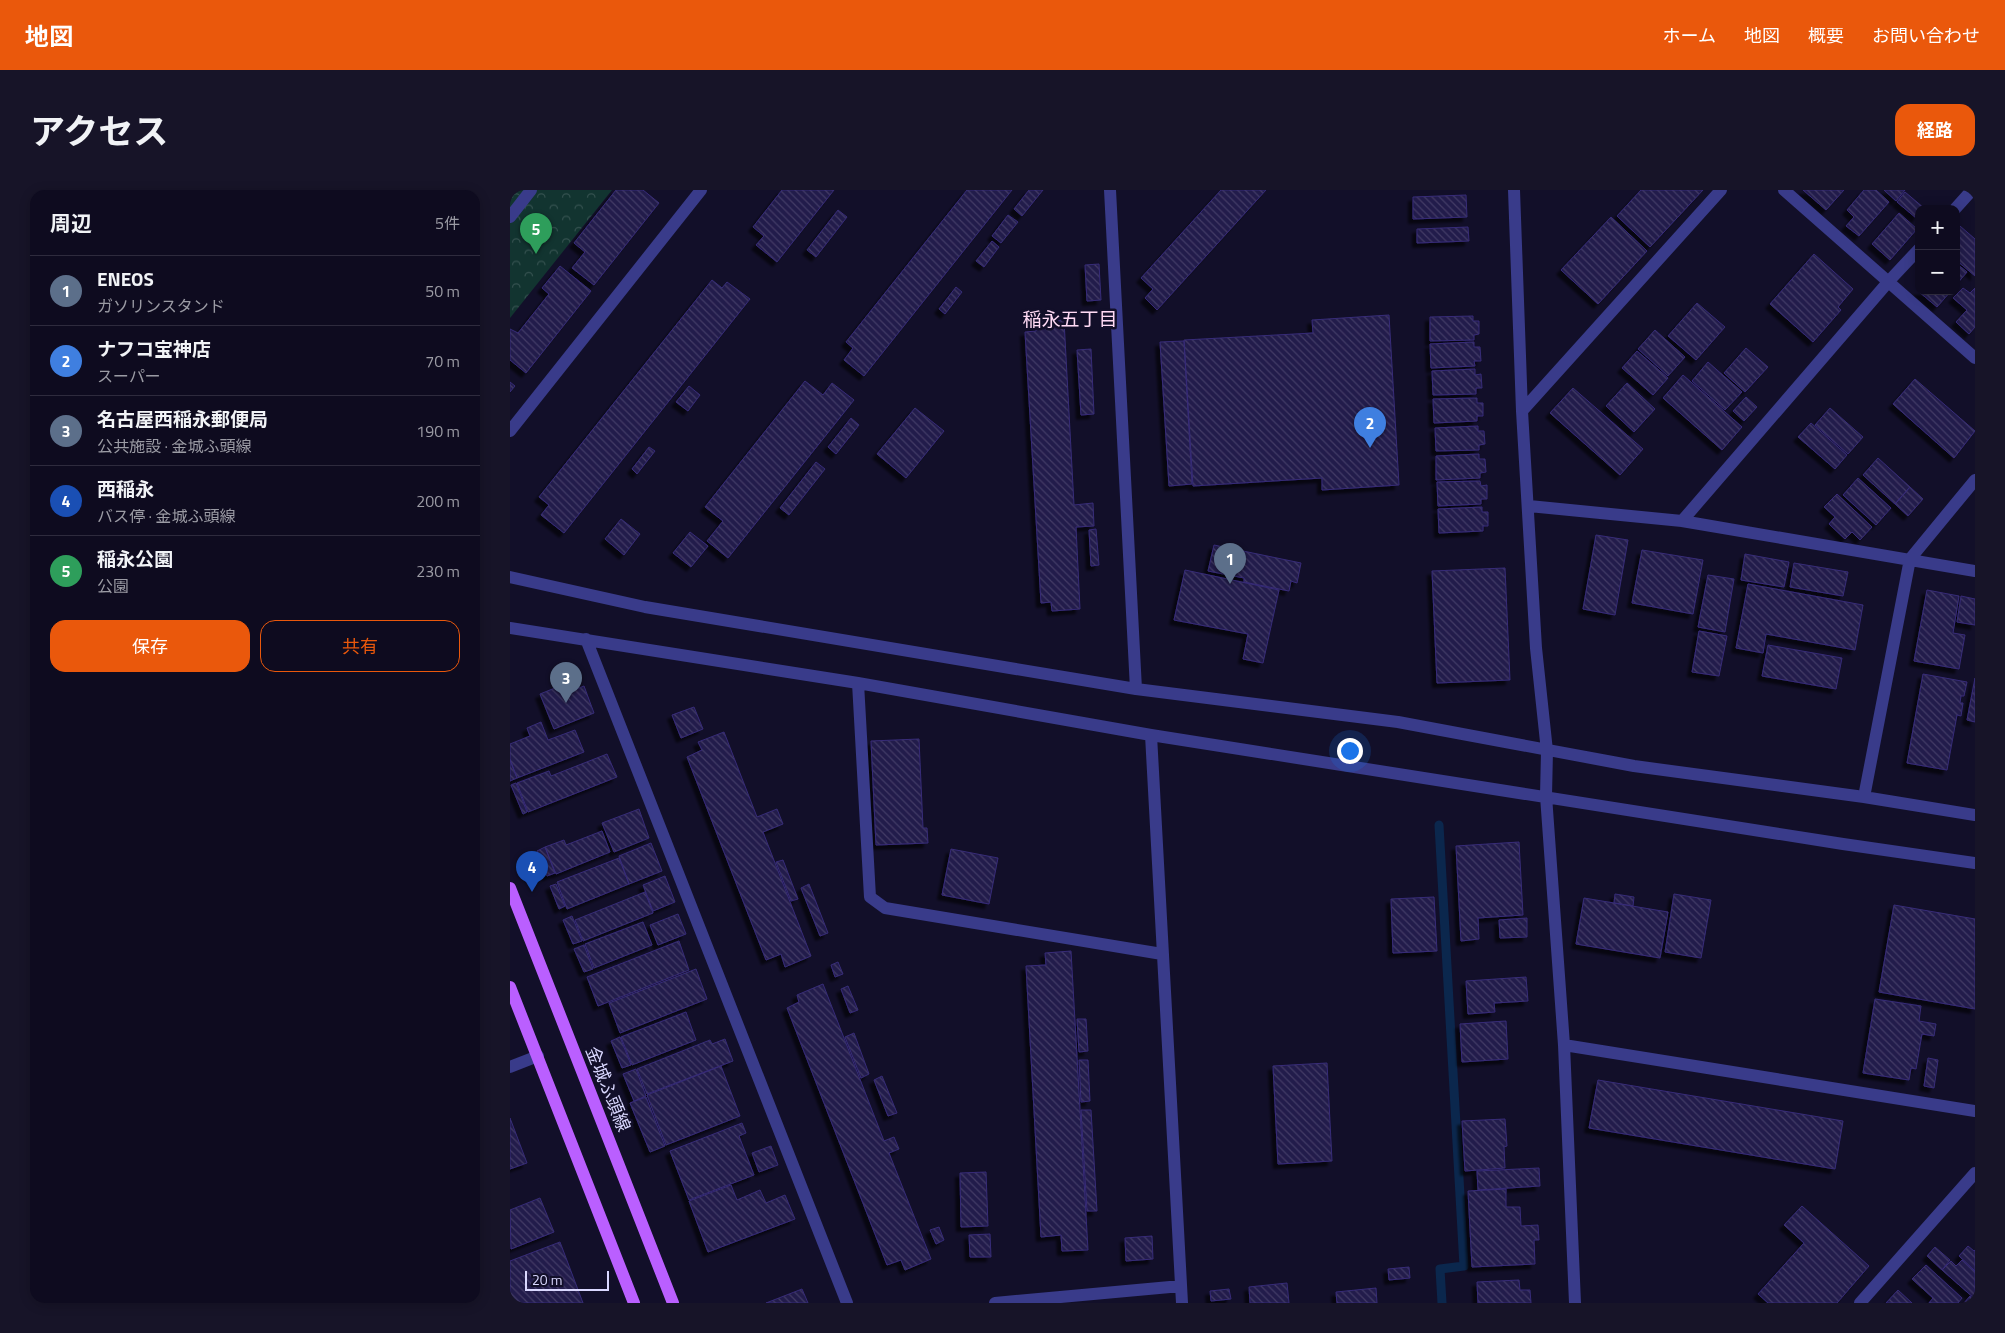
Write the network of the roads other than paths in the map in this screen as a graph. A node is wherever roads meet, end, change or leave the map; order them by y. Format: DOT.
graph roads {
  1 [pos="531,190"];
  2 [pos="701,190"];
  3 [pos="1110,190"];
  4 [pos="1514,190"];
  5 [pos="1721,190"];
  6 [pos="1784,190"];
  7 [pos="1972,190"];
  8 [pos="1959,205"];
  9 [pos="510,217"];
  10 [pos="1918,250"];
  11 [pos="1889,281"];
  12 [pos="1975,358"];
  13 [pos="1522,411"];
  14 [pos="510,431"];
  15 [pos="1975,480"];
  16 [pos="1528,506"];
  17 [pos="1682,522"];
  18 [pos="1910,559"];
  19 [pos="1975,571"];
  20 [pos="510,577"];
  21 [pos="510,628"];
  22 [pos="586,639"];
  23 [pos="858,683"];
  24 [pos="1136,689"];
  25 [pos="1151,735"];
  26 [pos="1547,751"];
  27 [pos="1546,796"];
  28 [pos="1864,797"];
  29 [pos="1975,815"];
  30 [pos="1975,863"];
  31 [pos="510,888"];
  32 [pos="1162,954"];
  33 [pos="510,987"];
  34 [pos="1564,1046"];
  35 [pos="538,1056"];
  36 [pos="510,1067"];
  37 [pos="1975,1111"];
  38 [pos="1975,1173"];
  39 [pos="1180,1286"];
  40 [pos="634,1303"];
  41 [pos="673,1303"];
  42 [pos="847,1303"];
  43 [pos="995,1303"];
  44 [pos="1182,1303"];
  45 [pos="1576,1303"];
  46 [pos="1860,1303"];
  1 -- 9 [label="street"];
  2 -- 14 [label="street"];
  3 -- 24 [label="street"];
  4 -- 13 [label="street"];
  5 -- 13 [label="street"];
  6 -- 11 [label="street"];
  7 -- 8 [label="street"];
  10 -- 11 [label="street"];
  11 -- 12 [label="street"];
  11 -- 17 [label="street"];
  13 -- 16 [label="street"];
  15 -- 18 [label="street"];
  16 -- 17 [label="street"];
  16 -- 26 [label="street"];
  17 -- 18 [label="street"];
  18 -- 19 [label="street"];
  18 -- 28 [label="street"];
  20 -- 24 [label="street"];
  21 -- 22 [label="street"];
  22 -- 23 [label="street"];
  22 -- 42 [label="street"];
  23 -- 25 [label="street"];
  23 -- 32 [label="street"];
  24 -- 26 [label="street"];
  25 -- 27 [label="street"];
  25 -- 32 [label="street"];
  26 -- 27 [label="street"];
  26 -- 28 [label="street"];
  27 -- 30 [label="street"];
  27 -- 34 [label="street"];
  28 -- 29 [label="street"];
  31 -- 41 [label="main road, 金城ふ頭線"];
  32 -- 39 [label="street"];
  33 -- 35 [label="main road"];
  34 -- 37 [label="street"];
  34 -- 45 [label="street"];
  35 -- 36 [label="street"];
  35 -- 40 [label="main road"];
  38 -- 46 [label="street"];
  39 -- 43 [label="street"];
  39 -- 44 [label="street"];
}
